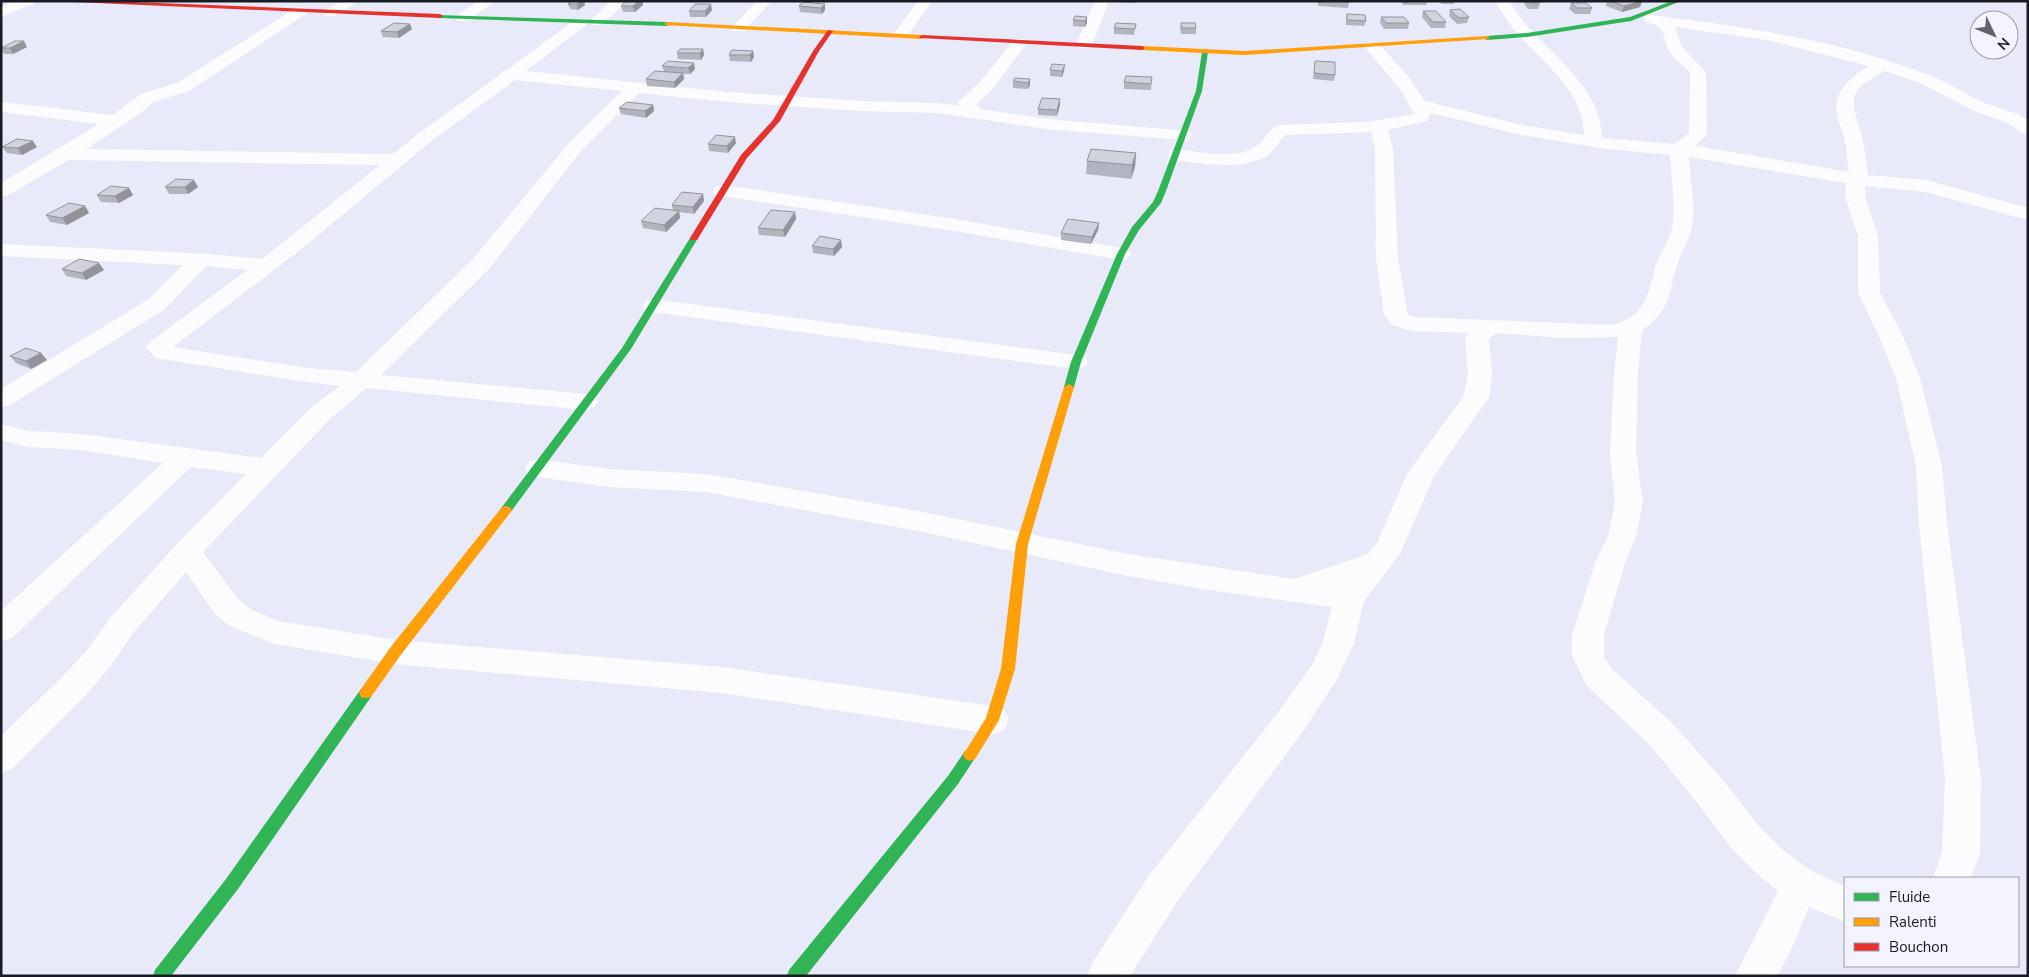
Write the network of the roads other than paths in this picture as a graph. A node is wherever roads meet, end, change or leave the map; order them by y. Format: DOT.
graph roads {
  1 [pos="28,1"];
  2 [pos="54,1"];
  3 [pos="351,1"];
  4 [pos="489,1"];
  5 [pos="620,1"];
  6 [pos="765,1"];
  7 [pos="925,1"];
  8 [pos="1102,1"];
  9 [pos="1502,1"];
  10 [pos="1678,1"];
  11 [pos="181,4"];
  12 [pos="301,12"];
  13 [pos="1,13"];
  14 [pos="330,13"];
  15 [pos="462,18"];
  16 [pos="1631,19"];
  17 [pos="1660,20"];
  18 [pos="589,22"];
  19 [pos="739,28"];
  20 [pos="830,32"];
  21 [pos="900,34"];
  22 [pos="1527,35"];
  23 [pos="1020,42"];
  24 [pos="1084,45"];
  25 [pos="1372,46"];
  26 [pos="1205,52"];
  27 [pos="1883,65"];
  28 [pos="509,74"];
  29 [pos="635,87"];
  30 [pos="787,101"];
  31 [pos="1419,105"];
  32 [pos="1,107"];
  33 [pos="970,108"];
  34 [pos="115,121"];
  35 [pos="1377,126"];
  36 [pos="2028,129"];
  37 [pos="1183,135"];
  38 [pos="1593,142"];
  39 [pos="1679,150"];
  40 [pos="65,154"];
  41 [pos="1177,155"];
  42 [pos="395,160"];
  43 [pos="1859,180"];
  44 [pos="1,191"];
  45 [pos="724,191"];
  46 [pos="2028,214"];
  47 [pos="1,250"];
  48 [pos="1121,254"];
  49 [pos="200,260"];
  50 [pos="267,266"];
  51 [pos="653,306"];
  52 [pos="1487,327"];
  53 [pos="1630,327"];
  54 [pos="1076,362"];
  55 [pos="362,380"];
  56 [pos="1,400"];
  57 [pos="585,402"];
  58 [pos="1,432"];
  59 [pos="185,458"];
  60 [pos="268,468"];
  61 [pos="538,468"];
  62 [pos="1022,544"];
  63 [pos="187,551"];
  64 [pos="1378,562"];
  65 [pos="1294,590"];
  66 [pos="1350,598"];
  67 [pos="1,630"];
  68 [pos="395,652"];
  69 [pos="992,720"];
  70 [pos="1,758"];
  71 [pos="1952,877"];
  72 [pos="1800,885"];
  73 [pos="1844,904"];
  74 [pos="161,976"];
  75 [pos="795,976"];
  76 [pos="1107,976"];
  77 [pos="1755,976"];
  1 -- 13 [label="street"];
  2 -- 11 [label="street"];
  3 -- 14 [label="street"];
  4 -- 15 [label="street"];
  5 -- 18 [label="street"];
  6 -- 19 [label="street"];
  7 -- 21 [label="street"];
  8 -- 24 [label="street"];
  9 -- 22 [label="street"];
  10 -- 16 [label="street"];
  11 -- 12 [label="street"];
  12 -- 14 [label="street"];
  12 -- 34 [label="street"];
  14 -- 15 [label="street"];
  15 -- 18 [label="street"];
  16 -- 17 [label="street"];
  16 -- 22 [label="street"];
  17 -- 27 [label="street"];
  17 -- 39 [label="street"];
  18 -- 19 [label="street"];
  18 -- 28 [label="street"];
  19 -- 20 [label="street"];
  20 -- 21 [label="street"];
  20 -- 30 [label="street"];
  21 -- 23 [label="street"];
  22 -- 25 [label="street"];
  22 -- 38 [label="street"];
  23 -- 24 [label="street"];
  23 -- 33 [label="street"];
  24 -- 26 [label="street"];
  25 -- 26 [label="street"];
  25 -- 31 [label="street"];
  26 -- 37 [label="street"];
  27 -- 36 [label="street"];
  27 -- 43 [label="street"];
  28 -- 29 [label="street"];
  28 -- 42 [label="street"];
  29 -- 30 [label="street"];
  29 -- 55 [label="street"];
  30 -- 33 [label="street"];
  30 -- 45 [label="street"];
  31 -- 35 [label="street"];
  31 -- 38 [label="street"];
  32 -- 34 [label="street"];
  33 -- 37 [label="street"];
  34 -- 40 [label="street"];
  35 -- 41 [label="street"];
  35 -- 52 [label="street"];
  37 -- 41 [label="street"];
  38 -- 39 [label="street"];
  39 -- 43 [label="street"];
  39 -- 53 [label="street"];
  40 -- 42 [label="street"];
  40 -- 44 [label="street"];
  41 -- 48 [label="street"];
  42 -- 50 [label="street"];
  43 -- 46 [label="street"];
  43 -- 71 [label="street"];
  45 -- 48 [label="street"];
  45 -- 51 [label="street"];
  47 -- 49 [label="street"];
  48 -- 54 [label="street"];
  49 -- 50 [label="street"];
  49 -- 56 [label="street"];
  50 -- 55 [label="street"];
  51 -- 54 [label="street"];
  51 -- 57 [label="street"];
  52 -- 53 [label="street"];
  52 -- 64 [label="street"];
  53 -- 72 [label="street"];
  54 -- 62 [label="street"];
  55 -- 57 [label="street"];
  55 -- 60 [label="street"];
  57 -- 61 [label="street"];
  58 -- 59 [label="street"];
  59 -- 60 [label="street"];
  59 -- 67 [label="street"];
  60 -- 63 [label="street"];
  61 -- 62 [label="street"];
  61 -- 68 [label="street"];
  62 -- 65 [label="street"];
  62 -- 69 [label="street"];
  63 -- 68 [label="street"];
  63 -- 70 [label="street"];
  64 -- 65 [label="street"];
  64 -- 66 [label="street"];
  65 -- 66 [label="street"];
  66 -- 76 [label="street"];
  68 -- 69 [label="street"];
  68 -- 74 [label="street"];
  69 -- 75 [label="street"];
  72 -- 73 [label="street"];
  72 -- 77 [label="street"];
}
